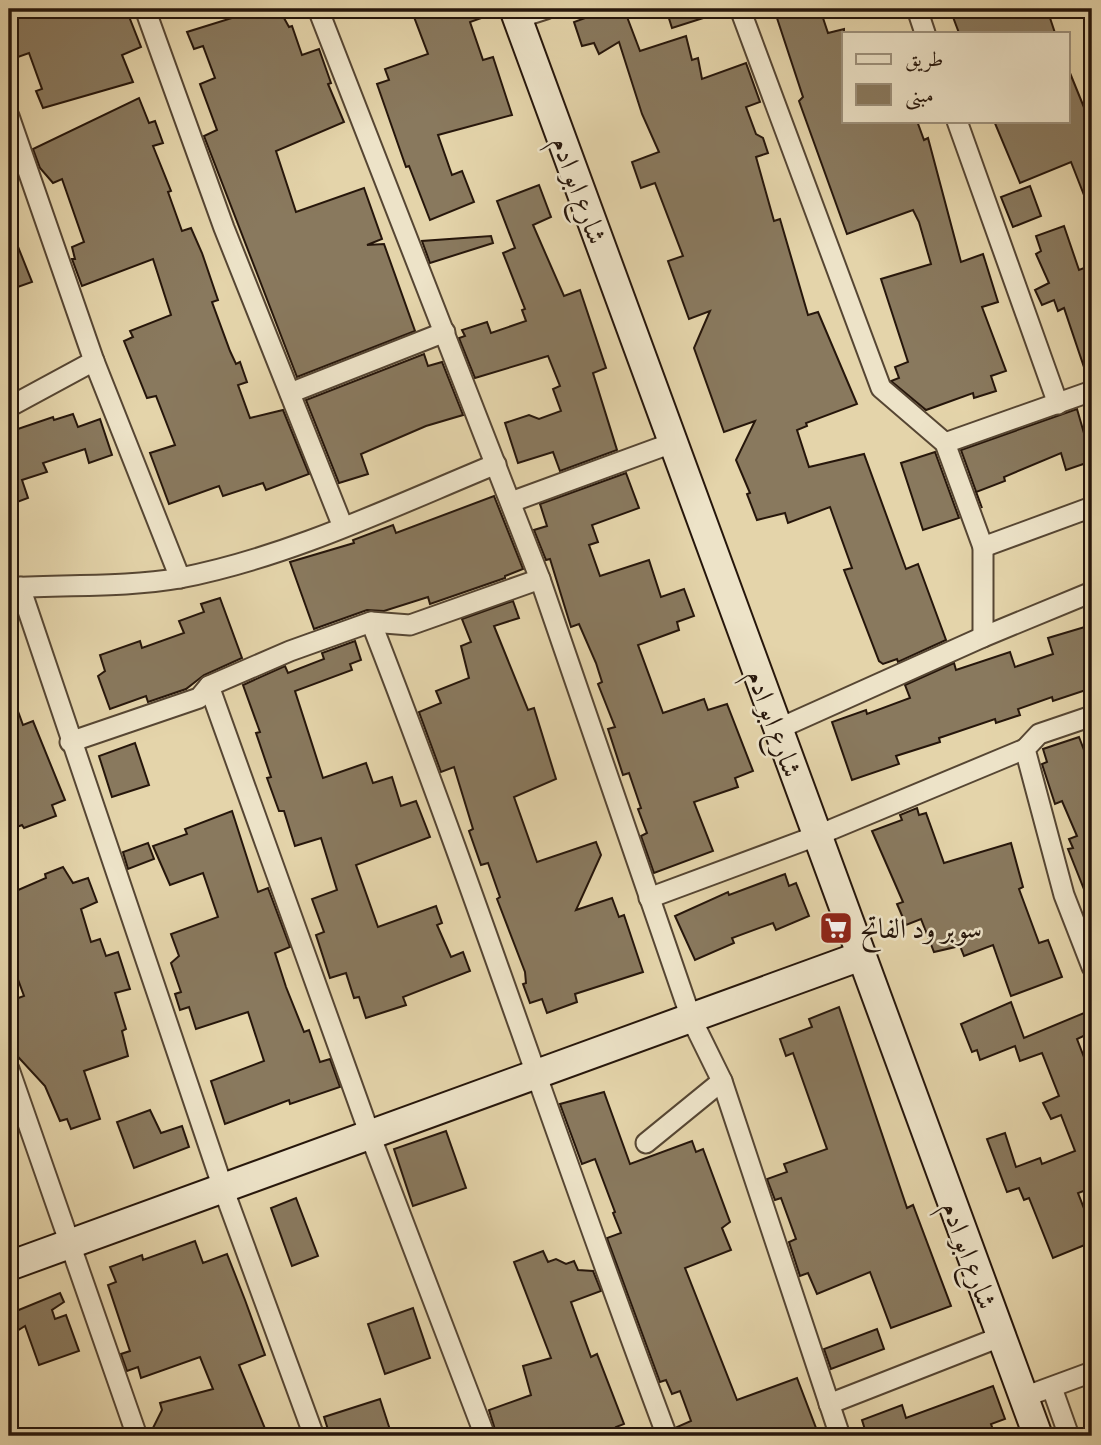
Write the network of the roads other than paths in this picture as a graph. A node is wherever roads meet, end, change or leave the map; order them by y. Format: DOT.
graph roads {
  1 [pos="145,9"];
  2 [pos="318,9"];
  3 [pos="546,9"];
  4 [pos="740,9"];
  5 [pos="917,9"];
  6 [pos="516,13"];
  7 [pos="925,32"];
  8 [pos="9,116"];
  9 [pos="957,122"];
  10 [pos="445,332"];
  11 [pos="94,360"];
  12 [pos="1092,391"];
  13 [pos="289,393"];
  14 [pos="1058,404"];
  15 [pos="9,407"];
  16 [pos="672,443"];
  17 [pos="945,443"];
  18 [pos="496,464"];
  19 [pos="511,502"];
  20 [pos="1092,507"];
  21 [pos="343,527"];
  22 [pos="983,547"];
  23 [pos="180,578"];
  24 [pos="540,579"];
  25 [pos="14,588"];
  26 [pos="1092,592"];
  27 [pos="371,622"];
  28 [pos="983,637"];
  29 [pos="209,686"];
  30 [pos="1092,716"];
  31 [pos="778,729"];
  32 [pos="70,742"];
  33 [pos="1025,749"];
  34 [pos="816,836"];
  35 [pos="649,898"];
  36 [pos="861,956"];
  37 [pos="1092,967"];
  38 [pos="691,1018"];
  39 [pos="9,1069"];
  40 [pos="535,1075"];
  41 [pos="722,1081"];
  42 [pos="370,1135"];
  43 [pos="646,1143"];
  44 [pos="223,1188"];
  45 [pos="69,1244"];
  46 [pos="9,1266"];
  47 [pos="1000,1337"];
  48 [pos="1092,1372"];
  49 [pos="1052,1388"];
  50 [pos="1024,1397"];
  51 [pos="829,1404"];
  52 [pos="137,1436"];
  53 [pos="314,1436"];
  54 [pos="485,1436"];
  55 [pos="667,1436"];
  56 [pos="840,1436"];
  57 [pos="1038,1436"];
  58 [pos="1069,1436"];
  1 -- 13 [label="street"];
  2 -- 10 [label="street"];
  3 -- 6 [label="street"];
  4 -- 17 [label="street"];
  5 -- 7 [label="street"];
  6 -- 16 [label="street, شارع ابو ادم"];
  8 -- 11 [label="street"];
  9 -- 14 [label="street"];
  10 -- 13 [label="street"];
  10 -- 18 [label="street"];
  11 -- 15 [label="street"];
  11 -- 23 [label="street"];
  12 -- 14 [label="street"];
  13 -- 21 [label="street"];
  14 -- 17 [label="street"];
  16 -- 19 [label="street"];
  16 -- 31 [label="street, شارع ابو ادم"];
  17 -- 22 [label="street"];
  18 -- 19 [label="street"];
  18 -- 21 [label="street"];
  19 -- 24 [label="street"];
  20 -- 22 [label="street"];
  21 -- 23 [label="street"];
  22 -- 28 [label="street"];
  23 -- 25 [label="street"];
  24 -- 27 [label="street"];
  24 -- 35 [label="street"];
  25 -- 32 [label="street"];
  26 -- 28 [label="street"];
  27 -- 29 [label="street"];
  27 -- 40 [label="street"];
  28 -- 31 [label="street"];
  29 -- 32 [label="street"];
  29 -- 42 [label="street"];
  30 -- 33 [label="street"];
  31 -- 34 [label="street, شارع ابو ادم"];
  32 -- 44 [label="street"];
  33 -- 34 [label="street"];
  33 -- 37 [label="street"];
  34 -- 35 [label="street"];
  34 -- 36 [label="street, شارع ابو ادم"];
  35 -- 38 [label="street"];
  36 -- 38 [label="street"];
  36 -- 47 [label="street, شارع ابو ادم"];
  38 -- 40 [label="street"];
  38 -- 41 [label="street"];
  39 -- 45 [label="street"];
  40 -- 42 [label="street"];
  40 -- 55 [label="street"];
  41 -- 43 [label="street"];
  41 -- 51 [label="street"];
  42 -- 44 [label="street"];
  42 -- 54 [label="street"];
  44 -- 45 [label="street"];
  44 -- 53 [label="street"];
  45 -- 46 [label="street"];
  45 -- 52 [label="street"];
  47 -- 50 [label="street, شارع ابو ادم"];
  47 -- 51 [label="street"];
  48 -- 49 [label="street"];
  49 -- 50 [label="street"];
  49 -- 58 [label="street"];
  50 -- 57 [label="street, شارع ابو ادم"];
  51 -- 56 [label="street"];
}
